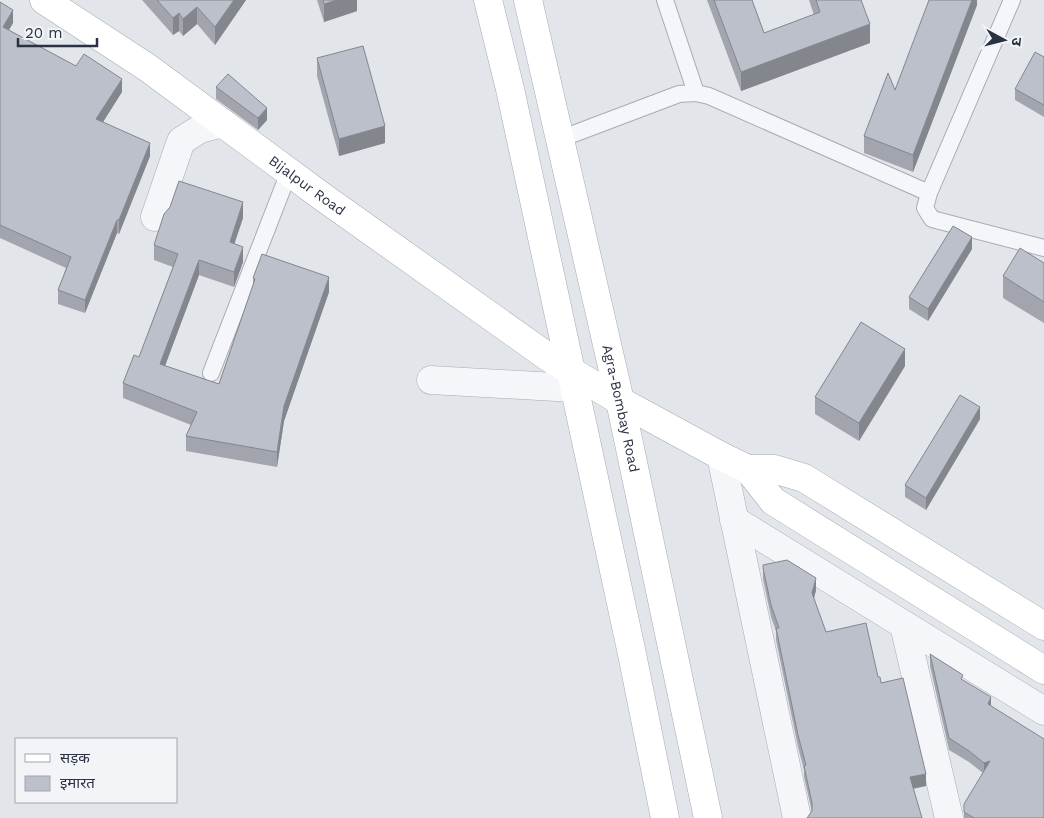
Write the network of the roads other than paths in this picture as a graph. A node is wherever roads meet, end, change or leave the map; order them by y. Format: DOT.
graph roads {
  1 [pos="44,0"];
  2 [pos="488,0"];
  3 [pos="528,0"];
  4 [pos="665,0"];
  5 [pos="1012,0"];
  6 [pos="696,93"];
  7 [pos="223,123"];
  8 [pos="560,140"];
  9 [pos="289,172"];
  10 [pos="929,193"];
  11 [pos="155,217"];
  12 [pos="1044,248"];
  13 [pos="211,373"];
  14 [pos="572,379"];
  15 [pos="431,380"];
  16 [pos="620,401"];
  17 [pos="721,456"];
  18 [pos="748,469"];
  19 [pos="734,520"];
  20 [pos="904,625"];
  21 [pos="1044,626"];
  22 [pos="1044,670"];
  23 [pos="1044,711"];
  24 [pos="665,818"];
  25 [pos="708,818"];
  26 [pos="797,818"];
  27 [pos="949,818"];
  1 -- 7 [label="main road, Bijalpur Road"];
  2 -- 14 [label="main road"];
  3 -- 8 [label="main road, Agra-Bombay Road"];
  4 -- 6 [label="lane"];
  5 -- 10 [label="lane"];
  6 -- 8 [label="lane"];
  6 -- 10 [label="lane"];
  7 -- 9 [label="main road, Bijalpur Road"];
  7 -- 11 [label="street"];
  8 -- 16 [label="main road, Agra-Bombay Road"];
  9 -- 13 [label="lane"];
  9 -- 14 [label="main road, Bijalpur Road"];
  10 -- 12 [label="lane"];
  14 -- 15 [label="street"];
  14 -- 16 [label="main road, Bijalpur Road"];
  14 -- 24 [label="main road"];
  16 -- 17 [label="main road, Bijalpur Road"];
  16 -- 25 [label="main road, Agra-Bombay Road"];
  17 -- 18 [label="main road, Bijalpur Road"];
  17 -- 19 [label="street"];
  18 -- 21 [label="main road"];
  18 -- 22 [label="main road"];
  19 -- 20 [label="street"];
  19 -- 26 [label="street"];
  20 -- 23 [label="street"];
  20 -- 27 [label="street"];
}
